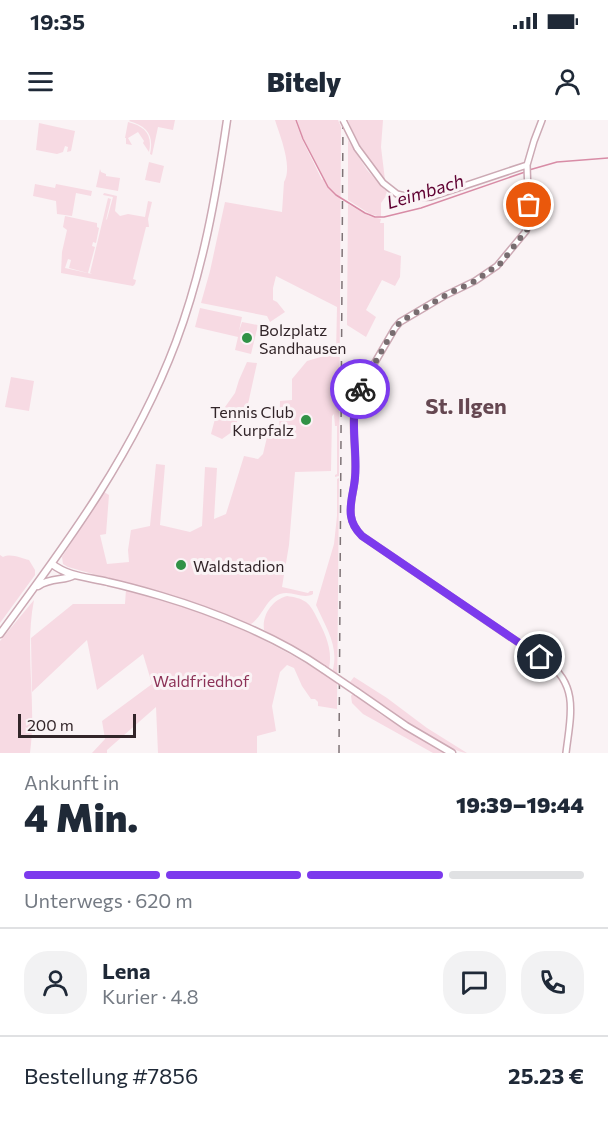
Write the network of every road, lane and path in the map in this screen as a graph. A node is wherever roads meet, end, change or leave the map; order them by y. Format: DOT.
graph roads {
  1 [pos="227,120"];
  2 [pos="343,120"];
  3 [pos="542,120"];
  4 [pos="528,170"];
  5 [pos="50,567"];
  6 [pos="74,575"];
  7 [pos="60,578"];
  8 [pos="33,590"];
  9 [pos="0,634"];
  10 [pos="452,753"];
  11 [pos="566,753"];
  1 -- 5 [label="main road"];
  2 -- 4 [label="street, bridge"];
  3 -- 4 [label="street"];
  4 -- 11 [label="street"];
  5 -- 6 [label="main road"];
  5 -- 7 [label="main road"];
  5 -- 8 [label="main road"];
  6 -- 7 [label="main road"];
  6 -- 10 [label="main road, bridge"];
  7 -- 8 [label="main road"];
  8 -- 9 [label="main road"];
}
